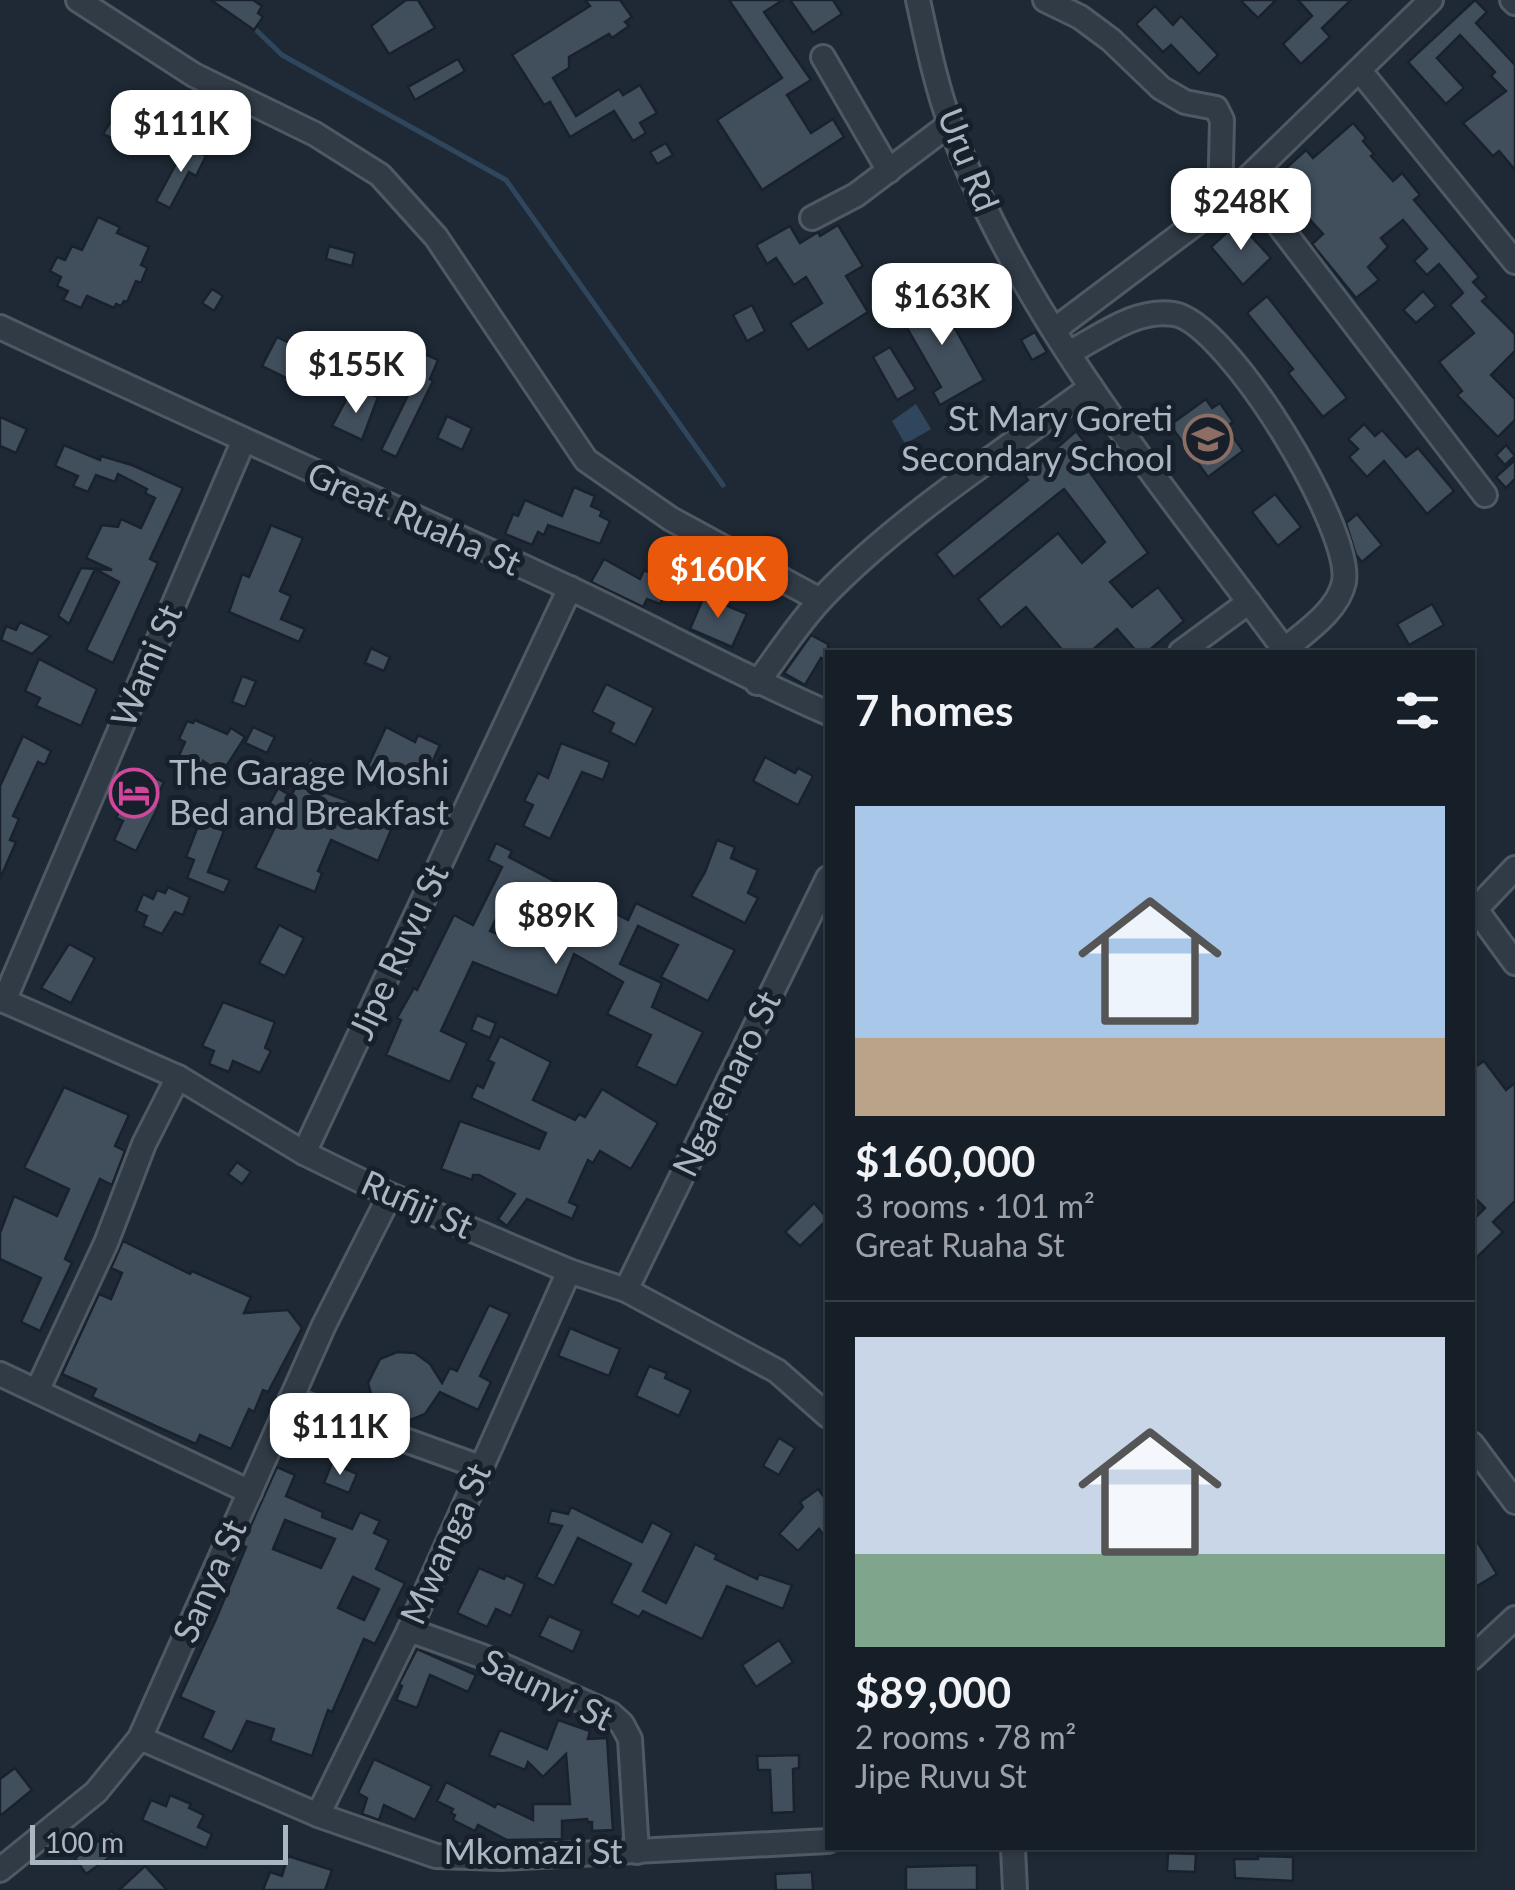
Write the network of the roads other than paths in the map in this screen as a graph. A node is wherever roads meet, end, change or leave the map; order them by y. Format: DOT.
graph roads {
  1 [pos="78,0"];
  2 [pos="918,0"];
  3 [pos="1045,0"];
  4 [pos="1431,0"];
  5 [pos="823,56"];
  6 [pos="1360,71"];
  7 [pos="950,124"];
  8 [pos="889,171"];
  9 [pos="1246,182"];
  10 [pos="1220,205"];
  11 [pos="812,218"];
  12 [pos="1515,262"];
  13 [pos="0,327"];
  14 [pos="1054,330"];
  15 [pos="1069,353"];
  16 [pos="1092,387"];
  17 [pos="243,442"];
  18 [pos="1485,494"];
  19 [pos="570,588"];
  20 [pos="820,600"];
  21 [pos="1249,602"];
  22 [pos="1184,650"];
  23 [pos="1284,650"];
  24 [pos="1286,650"];
  25 [pos="757,683"];
  26 [pos="825,712"];
  27 [pos="1515,868"];
  28 [pos="825,884"];
  29 [pos="1475,905"];
  30 [pos="1475,907"];
  31 [pos="1515,963"];
  32 [pos="2,1000"];
  33 [pos="178,1077"];
  34 [pos="304,1153"];
  35 [pos="390,1195"];
  36 [pos="569,1271"];
  37 [pos="626,1290"];
  38 [pos="0,1374"];
  39 [pos="37,1391"];
  40 [pos="291,1399"];
  41 [pos="825,1413"];
  42 [pos="1475,1448"];
  43 [pos="480,1467"];
  44 [pos="250,1492"];
  45 [pos="1515,1502"];
  46 [pos="1515,1618"];
  47 [pos="409,1630"];
  48 [pos="1475,1655"];
  49 [pos="140,1738"];
  50 [pos="318,1814"];
  51 [pos="825,1841"];
  52 [pos="1012,1850"];
  53 [pos="637,1852"];
  54 [pos="0,1870"];
  55 [pos="1015,1890"];
  1 -- 20 [label="street"];
  2 -- 7 [label="street, Uru Rd"];
  3 -- 10 [label="street"];
  4 -- 6 [label="street"];
  5 -- 8 [label="street"];
  6 -- 9 [label="street"];
  6 -- 12 [label="street"];
  7 -- 8 [label="street"];
  7 -- 14 [label="street, Uru Rd"];
  8 -- 11 [label="street"];
  9 -- 10 [label="street"];
  9 -- 18 [label="street"];
  10 -- 14 [label="street"];
  13 -- 17 [label="street, Great Ruaha St"];
  14 -- 15 [label="street, Uru Rd"];
  15 -- 16 [label="street, Uru Rd"];
  15 -- 24 [label="street"];
  16 -- 20 [label="street"];
  16 -- 21 [label="street, Uru Rd"];
  17 -- 19 [label="street, Great Ruaha St"];
  17 -- 32 [label="street, Wami St"];
  19 -- 25 [label="street, Great Ruaha St"];
  19 -- 34 [label="street, Jipe Ruvu St"];
  20 -- 25 [label="street"];
  21 -- 22 [label="street"];
  21 -- 23 [label="street, Uru Rd"];
  25 -- 26 [label="street, Great Ruaha St"];
  27 -- 29 [label="street"];
  28 -- 37 [label="street, Ngarenaro St"];
  30 -- 31 [label="street"];
  32 -- 33 [label="street, Rufiji St"];
  33 -- 34 [label="street, Rufiji St"];
  33 -- 39 [label="street"];
  34 -- 35 [label="street, Rufiji St"];
  35 -- 36 [label="street, Rufiji St"];
  35 -- 40 [label="street, Sanya St"];
  36 -- 37 [label="street, Rufiji St"];
  36 -- 43 [label="street, Mwanga St"];
  37 -- 41 [label="street, Rufiji St"];
  38 -- 39 [label="street"];
  39 -- 44 [label="street"];
  40 -- 43 [label="street"];
  40 -- 44 [label="street, Sanya St"];
  42 -- 45 [label="street"];
  43 -- 47 [label="street, Mwanga St"];
  44 -- 49 [label="street, Sanya St"];
  46 -- 48 [label="street"];
  47 -- 50 [label="street, Mwanga St"];
  47 -- 53 [label="street, Saunyi St"];
  49 -- 50 [label="street, Mkomazi St"];
  49 -- 54 [label="street, Sanya St"];
  50 -- 53 [label="street, Mkomazi St"];
  51 -- 53 [label="street, Mkomazi St"];
  52 -- 55 [label="street"];
}
